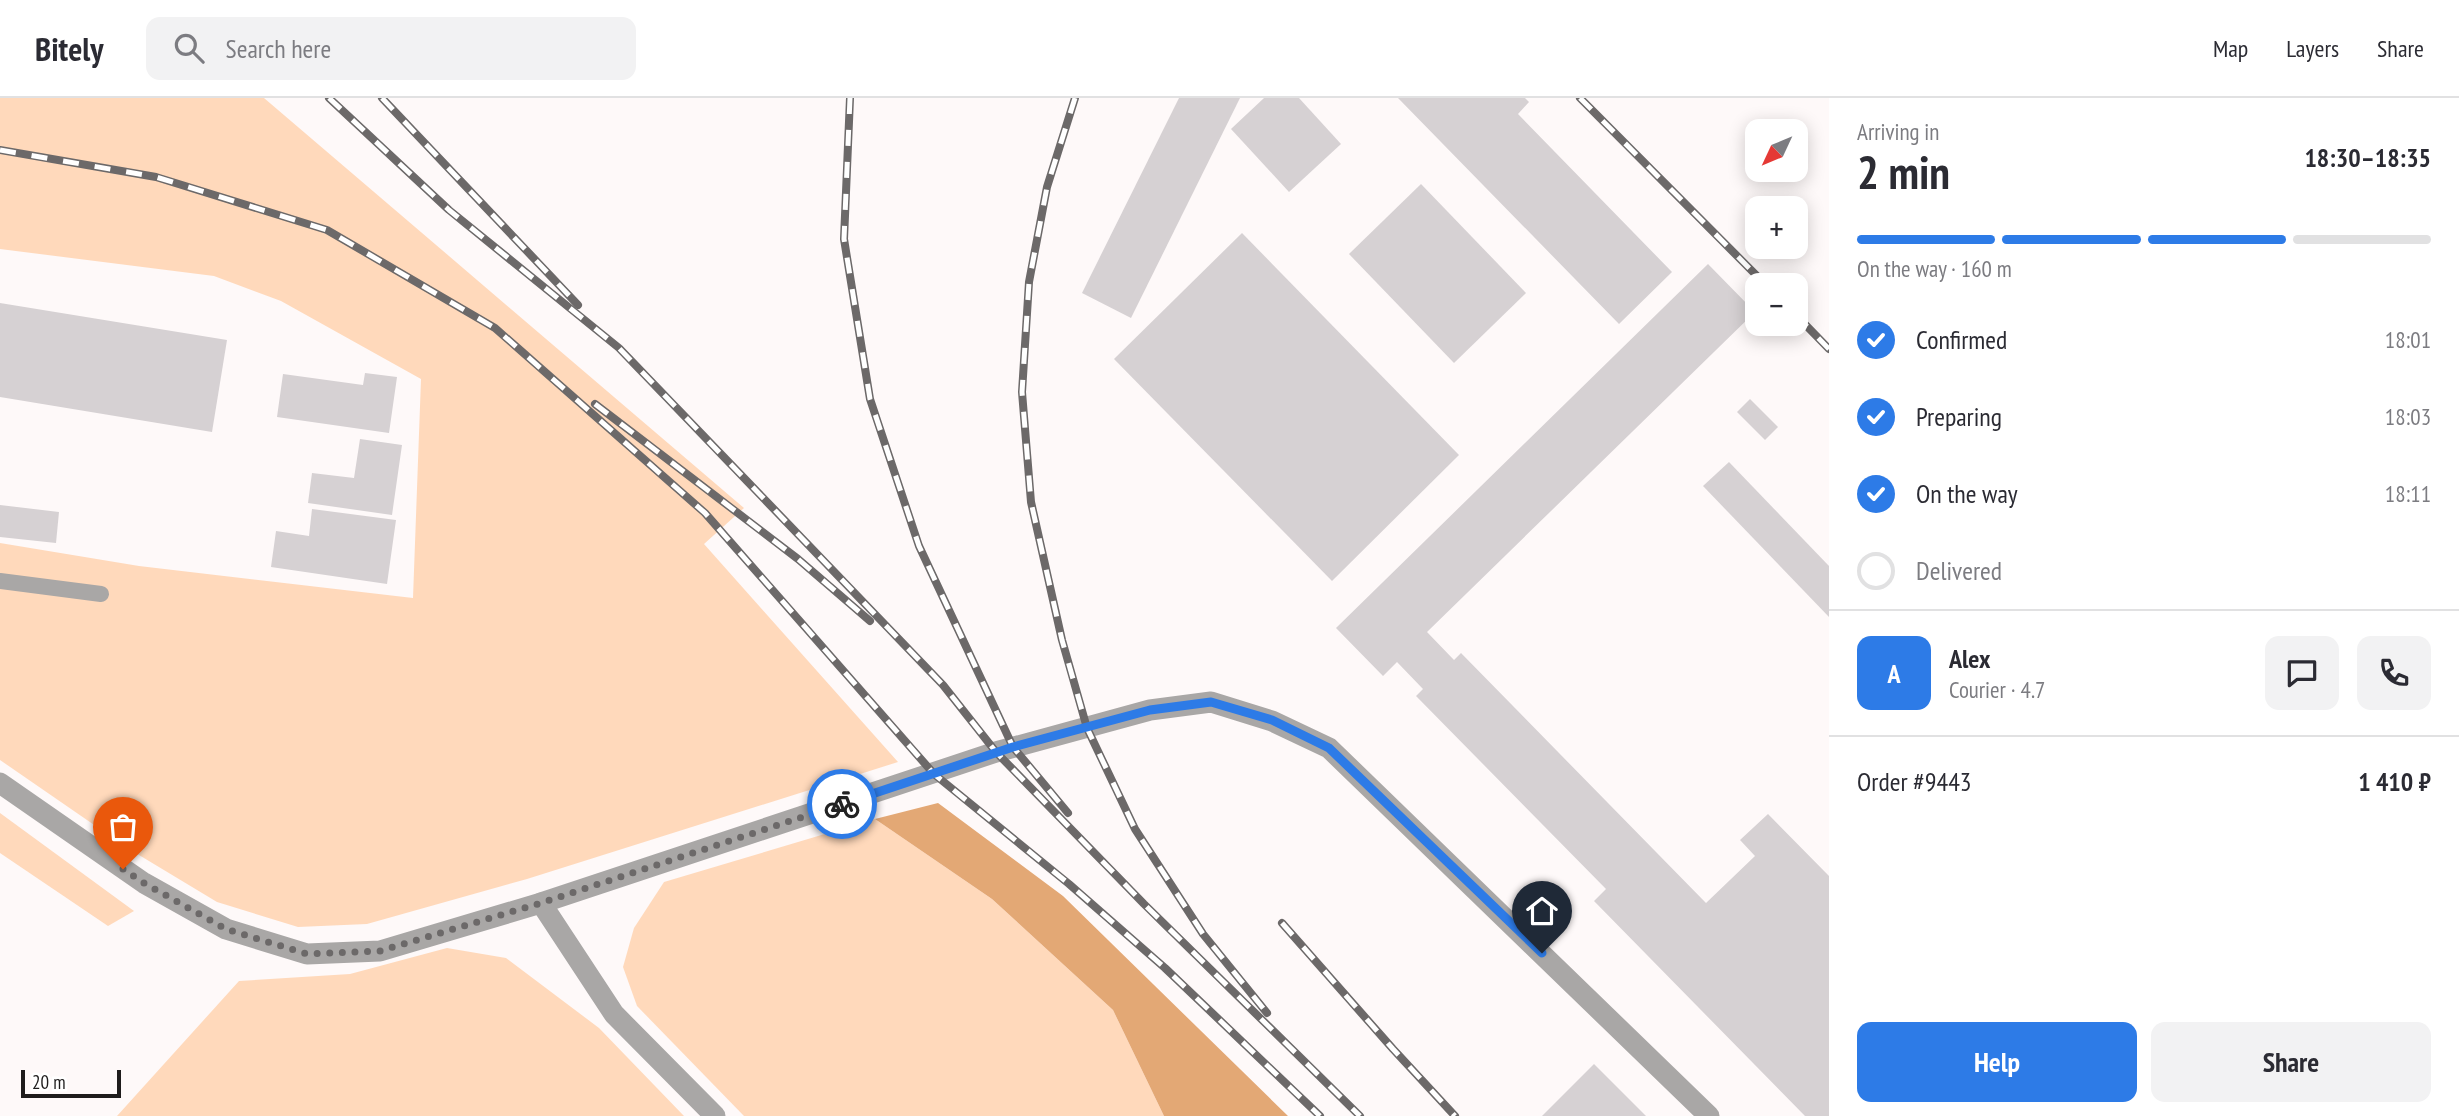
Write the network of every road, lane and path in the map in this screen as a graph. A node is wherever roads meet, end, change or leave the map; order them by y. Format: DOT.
graph roads {
  1 [pos="0,581"];
  2 [pos="101,594"];
  3 [pos="0,783"];
  4 [pos="541,903"];
  5 [pos="715,1116"];
  6 [pos="1709,1116"];
  1 -- 2 [label="lane"];
  3 -- 4 [label="street"];
  4 -- 5 [label="street"];
  4 -- 6 [label="street"];
}
